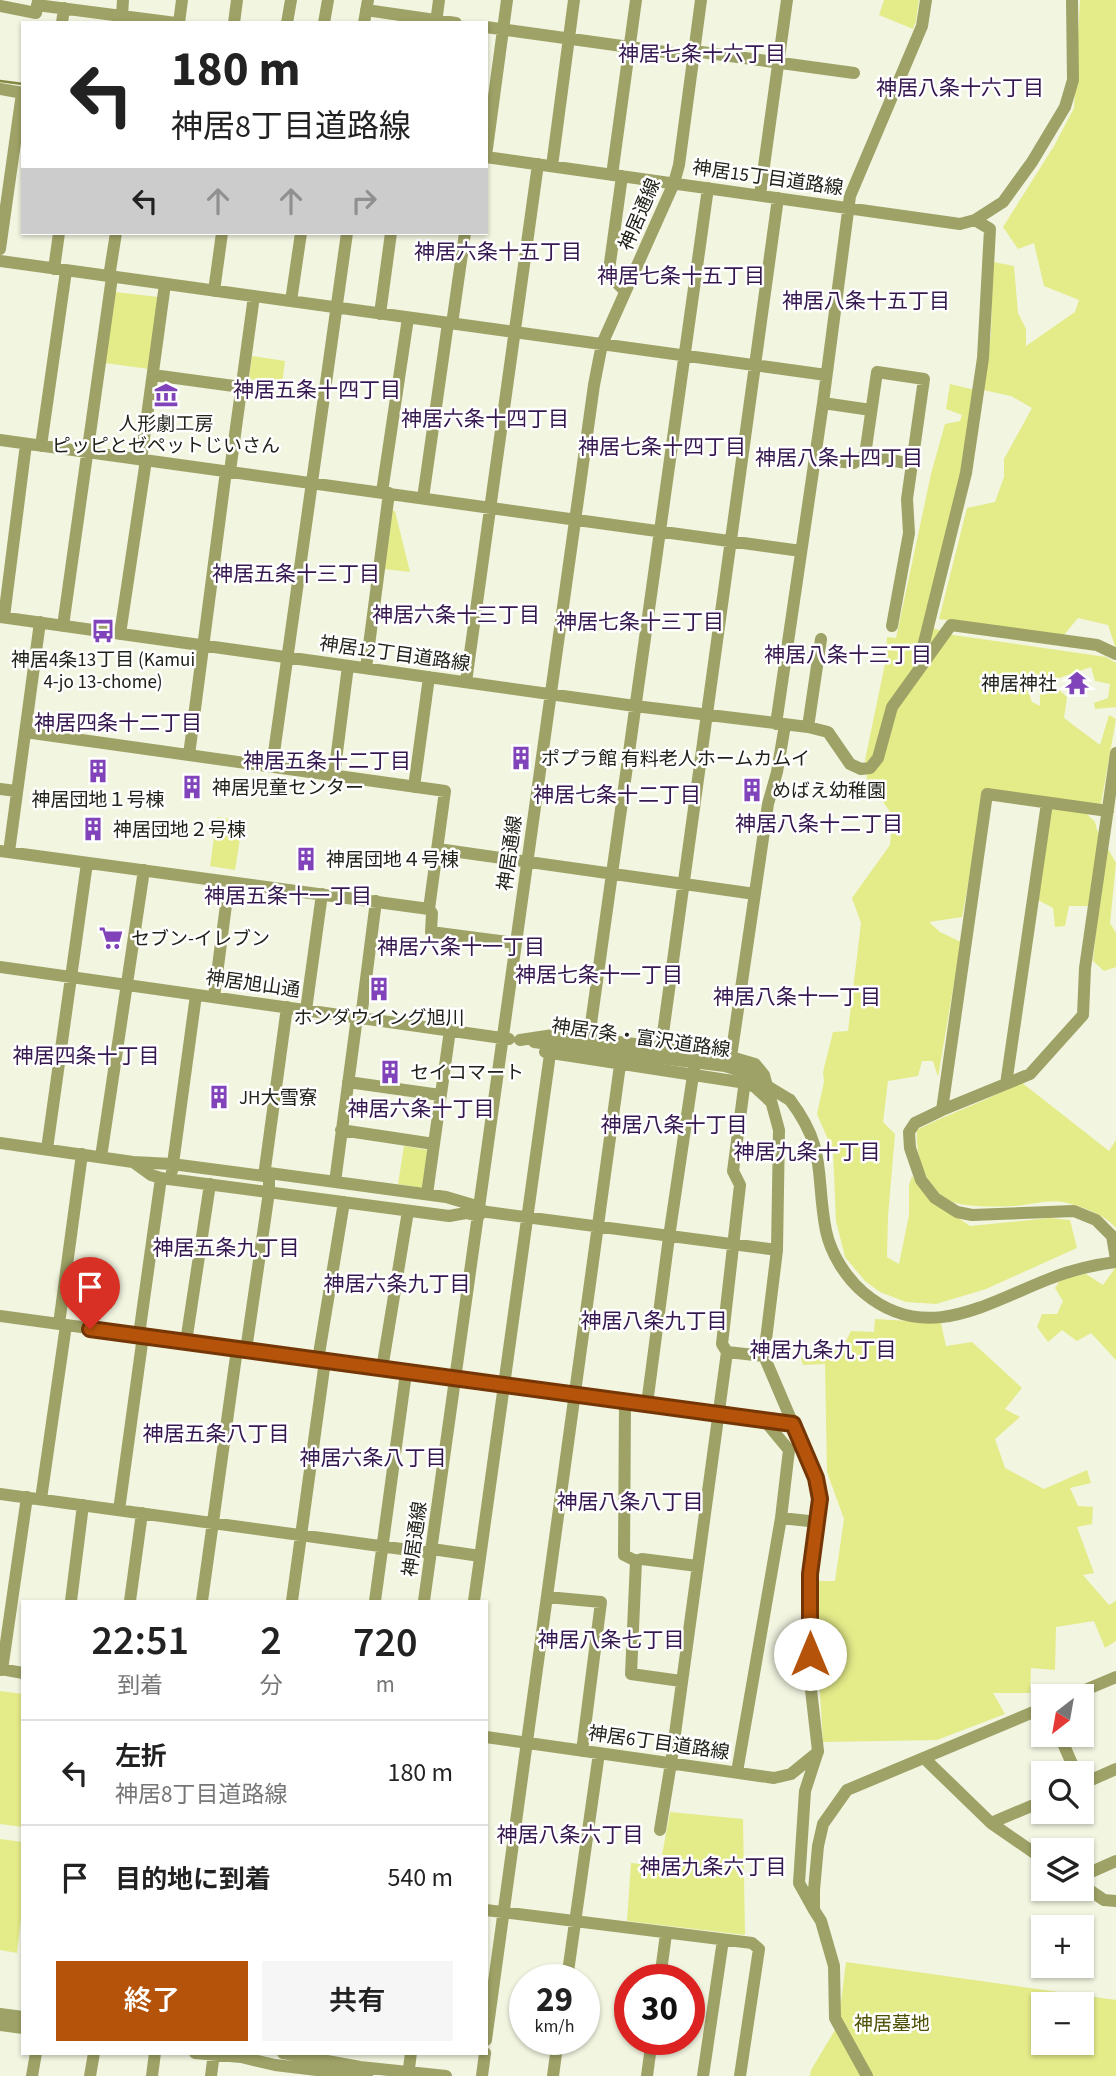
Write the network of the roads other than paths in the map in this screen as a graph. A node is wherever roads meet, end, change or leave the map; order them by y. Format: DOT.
graph roads {
  1 [pos="123,0"];
  2 [pos="183,0"];
  3 [pos="237,0"];
  4 [pos="291,0"];
  5 [pos="328,0"];
  6 [pos="439,0"];
  7 [pos="507,0"];
  8 [pos="574,0"];
  9 [pos="636,0"];
  10 [pos="701,0"];
  11 [pos="787,0"];
  12 [pos="926,0"];
  13 [pos="1072,0"];
  14 [pos="37,2"];
  15 [pos="0,6"];
  16 [pos="70,6"];
  17 [pos="366,11"];
  18 [pos="116,18"];
  19 [pos="156,21"];
  20 [pos="171,21"];
  21 [pos="234,21"];
  22 [pos="287,21"];
  23 [pos="324,21"];
  24 [pos="436,21"];
  25 [pos="488,27"];
  26 [pos="502,30"];
  27 [pos="568,39"];
  28 [pos="629,47"];
  29 [pos="694,53"];
  30 [pos="778,63"];
  31 [pos="854,73"];
  32 [pos="0,89"];
  33 [pos="21,93"];
  34 [pos="21,107"];
  35 [pos="488,140"];
  36 [pos="488,156"];
  37 [pos="538,164"];
  38 [pos="552,166"];
  39 [pos="617,176"];
  40 [pos="674,183"];
  41 [pos="708,188"];
  42 [pos="760,195"];
  43 [pos="778,198"];
  44 [pos="849,208"];
  45 [pos="975,220"];
  46 [pos="59,235"];
  47 [pos="116,235"];
  48 [pos="222,235"];
  49 [pos="301,235"];
  50 [pos="346,235"];
  51 [pos="391,235"];
  52 [pos="465,235"];
  53 [pos="0,249"];
  54 [pos="0,261"];
  55 [pos="60,270"];
  56 [pos="111,277"];
  57 [pos="165,284"];
  58 [pos="214,291"];
  59 [pos="625,291"];
  60 [pos="254,296"];
  61 [pos="291,301"];
  62 [pos="336,308"];
  63 [pos="380,314"];
  64 [pos="408,318"];
  65 [pos="449,323"];
  66 [pos="516,332"];
  67 [pos="602,344"];
  68 [pos="684,356"];
  69 [pos="756,366"];
  70 [pos="153,375"];
  71 [pos="826,375"];
  72 [pos="242,387"];
  73 [pos="823,403"];
  74 [pos="871,410"];
  75 [pos="0,440"];
  76 [pos="26,444"];
  77 [pos="41,446"];
  78 [pos="87,452"];
  79 [pos="864,456"];
  80 [pos="815,459"];
  81 [pos="143,460"];
  82 [pos="911,464"];
  83 [pos="228,471"];
  84 [pos="312,483"];
  85 [pos="386,493"];
  86 [pos="423,498"];
  87 [pos="491,508"];
  88 [pos="575,519"];
  89 [pos="660,530"];
  90 [pos="731,541"];
  91 [pos="801,551"];
  92 [pos="2,617"];
  93 [pos="40,622"];
  94 [pos="63,626"];
  95 [pos="892,626"];
  96 [pos="120,634"];
  97 [pos="821,639"];
  98 [pos="202,645"];
  99 [pos="1116,654"];
  100 [pos="288,657"];
  101 [pos="348,666"];
  102 [pos="366,668"];
  103 [pos="917,670"];
  104 [pos="429,677"];
  105 [pos="467,682"];
  106 [pos="551,694"];
  107 [pos="635,706"];
  108 [pos="706,715"];
  109 [pos="780,724"];
  110 [pos="808,727"];
  111 [pos="25,732"];
  112 [pos="1116,753"];
  113 [pos="188,755"];
  114 [pos="272,767"];
  115 [pos="334,776"];
  116 [pos="414,787"];
  117 [pos="0,789"];
  118 [pos="16,791"];
  119 [pos="1047,803"];
  120 [pos="1108,811"];
  121 [pos="438,849"];
  122 [pos="5,852"];
  123 [pos="527,862"];
  124 [pos="88,863"];
  125 [pos="144,870"];
  126 [pos="612,874"];
  127 [pos="229,882"];
  128 [pos="683,884"];
  129 [pos="322,894"];
  130 [pos="755,894"];
  131 [pos="376,901"];
  132 [pos="429,909"];
  133 [pos="515,943"];
  134 [pos="0,967"];
  135 [pos="71,977"];
  136 [pos="128,985"];
  137 [pos="196,995"];
  138 [pos="214,997"];
  139 [pos="287,1007"];
  140 [pos="306,1010"];
  141 [pos="359,1018"];
  142 [pos="450,1030"];
  143 [pos="502,1037"];
  144 [pos="589,1038"];
  145 [pos="520,1040"];
  146 [pos="661,1048"];
  147 [pos="696,1053"];
  148 [pos="550,1054"];
  149 [pos="731,1057"];
  150 [pos="747,1061"];
  151 [pos="620,1065"];
  152 [pos="694,1075"];
  153 [pos="348,1082"];
  154 [pos="746,1083"];
  155 [pos="1006,1084"];
  156 [pos="440,1095"];
  157 [pos="773,1103"];
  158 [pos="942,1110"];
  159 [pos="341,1130"];
  160 [pos="0,1143"];
  161 [pos="434,1144"];
  162 [pos="47,1149"];
  163 [pos="82,1154"];
  164 [pos="101,1157"];
  165 [pos="133,1162"];
  166 [pos="172,1164"];
  167 [pos="266,1174"];
  168 [pos="166,1178"];
  169 [pos="335,1182"];
  170 [pos="210,1184"];
  171 [pos="269,1192"];
  172 [pos="427,1194"];
  173 [pos="344,1202"];
  174 [pos="408,1211"];
  175 [pos="480,1211"];
  176 [pos="527,1218"];
  177 [pos="598,1227"];
  178 [pos="669,1237"];
  179 [pos="734,1244"];
  180 [pos="776,1250"];
  181 [pos="1116,1261"];
  182 [pos="0,1316"];
  183 [pos="63,1325"];
  184 [pos="141,1336"];
  185 [pos="187,1342"];
  186 [pos="241,1350"];
  187 [pos="727,1352"];
  188 [pos="764,1356"];
  189 [pos="322,1361"];
  190 [pos="382,1369"];
  191 [pos="406,1373"];
  192 [pos="456,1379"];
  193 [pos="505,1385"];
  194 [pos="576,1395"];
  195 [pos="625,1401"];
  196 [pos="647,1405"];
  197 [pos="719,1415"];
  198 [pos="765,1421"];
  199 [pos="793,1424"];
  200 [pos="0,1494"];
  201 [pos="27,1497"];
  202 [pos="41,1499"];
  203 [pos="83,1505"];
  204 [pos="120,1510"];
  205 [pos="142,1513"];
  206 [pos="780,1518"];
  207 [pos="818,1522"];
  208 [pos="213,1523"];
  209 [pos="301,1535"];
  210 [pos="383,1546"];
  211 [pos="431,1551"];
  212 [pos="480,1556"];
  213 [pos="636,1562"];
  214 [pos="697,1566"];
  215 [pos="547,1597"];
  216 [pos="71,1600"];
  217 [pos="130,1600"];
  218 [pos="202,1600"];
  219 [pos="292,1600"];
  220 [pos="375,1600"];
  221 [pos="424,1600"];
  222 [pos="474,1600"];
  223 [pos="1,1670"];
  224 [pos="21,1673"];
  225 [pos="1116,1677"];
  226 [pos="681,1681"];
  227 [pos="1094,1686"];
  228 [pos="1031,1713"];
  229 [pos="488,1737"];
  230 [pos="527,1742"];
  231 [pos="582,1751"];
  232 [pos="818,1751"];
  233 [pos="599,1753"];
  234 [pos="925,1759"];
  235 [pos="671,1763"];
  236 [pos="1116,1769"];
  237 [pos="737,1772"];
  238 [pos="1094,1779"];
  239 [pos="1031,1806"];
  240 [pos="991,1823"];
  241 [pos="660,1830"];
  242 [pos="1031,1851"];
  243 [pos="1116,1861"];
  244 [pos="1094,1871"];
  245 [pos="1094,1893"];
  246 [pos="1116,1901"];
  247 [pos="488,1910"];
  248 [pos="814,1910"];
  249 [pos="503,1913"];
  250 [pos="575,1922"];
  251 [pos="666,1934"];
  252 [pos="723,1940"];
  253 [pos="569,1964"];
  254 [pos="662,1964"];
  255 [pos="0,2014"];
  256 [pos="21,2017"];
  257 [pos="0,2025"];
  258 [pos="488,2025"];
  259 [pos="21,2028"];
  260 [pos="36,2055"];
  261 [pos="94,2055"];
  262 [pos="155,2055"];
  263 [pos="220,2055"];
  264 [pos="291,2055"];
  265 [pos="362,2055"];
  266 [pos="411,2055"];
  267 [pos="485,2055"];
  268 [pos="555,2055"];
  269 [pos="650,2055"];
  270 [pos="275,2065"];
  271 [pos="361,2073"];
  272 [pos="408,2073"];
  273 [pos="32,2076"];
  274 [pos="90,2076"];
  275 [pos="152,2076"];
  276 [pos="211,2076"];
  277 [pos="446,2076"];
  278 [pos="482,2076"];
  279 [pos="552,2076"];
  280 [pos="647,2076"];
  281 [pos="703,2076"];
  282 [pos="740,2076"];
  283 [pos="867,2076"];
  1 -- 18 [label="street"];
  2 -- 20 [label="street"];
  3 -- 21 [label="street"];
  4 -- 22 [label="street"];
  5 -- 23 [label="street"];
  6 -- 24 [label="street"];
  7 -- 26 [label="street"];
  8 -- 27 [label="street"];
  9 -- 28 [label="street"];
  10 -- 29 [label="street, 神居通線"];
  11 -- 30 [label="street"];
  12 -- 44 [label="street"];
  13 -- 45 [label="street"];
  14 -- 15 [label="street"];
  14 -- 16 [label="street"];
  16 -- 18 [label="street"];
  17 -- 24 [label="street"];
  18 -- 19 [label="street"];
  25 -- 26 [label="street"];
  26 -- 27 [label="street"];
  26 -- 35 [label="street"];
  27 -- 28 [label="street"];
  27 -- 38 [label="street"];
  28 -- 29 [label="street"];
  28 -- 39 [label="street"];
  29 -- 30 [label="street"];
  29 -- 40 [label="street, 神居通線"];
  30 -- 31 [label="street"];
  30 -- 42 [label="street"];
  32 -- 33 [label="street"];
  34 -- 53 [label="street"];
  36 -- 37 [label="street, 神居15丁目道路線"];
  37 -- 38 [label="street, 神居15丁目道路線"];
  37 -- 66 [label="street"];
  38 -- 39 [label="street, 神居15丁目道路線"];
  39 -- 40 [label="street, 神居15丁目道路線"];
  39 -- 59 [label="street"];
  40 -- 41 [label="street, 神居15丁目道路線"];
  40 -- 59 [label="street, 神居通線"];
  41 -- 42 [label="street, 神居15丁目道路線"];
  41 -- 68 [label="street"];
  42 -- 43 [label="street, 神居15丁目道路線"];
  43 -- 44 [label="street, 神居15丁目道路線"];
  43 -- 69 [label="street"];
  44 -- 45 [label="street, 神居15丁目道路線"];
  44 -- 71 [label="street"];
  45 -- 103 [label="street"];
  46 -- 55 [label="street"];
  47 -- 56 [label="street"];
  48 -- 58 [label="street"];
  49 -- 61 [label="street"];
  50 -- 62 [label="street"];
  51 -- 63 [label="street"];
  52 -- 65 [label="street"];
  54 -- 55 [label="street"];
  55 -- 56 [label="street"];
  55 -- 77 [label="street"];
  56 -- 57 [label="street"];
  56 -- 78 [label="street"];
  57 -- 58 [label="street"];
  57 -- 70 [label="street"];
  58 -- 60 [label="street"];
  59 -- 67 [label="street, 神居通線"];
  60 -- 61 [label="street"];
  60 -- 72 [label="street"];
  61 -- 62 [label="street"];
  62 -- 63 [label="street"];
  62 -- 84 [label="street"];
  63 -- 64 [label="street"];
  64 -- 65 [label="street"];
  64 -- 85 [label="street"];
  65 -- 66 [label="street"];
  65 -- 86 [label="street"];
  66 -- 67 [label="street"];
  66 -- 87 [label="street"];
  67 -- 68 [label="street"];
  67 -- 88 [label="street, 神居通線"];
  68 -- 69 [label="street"];
  68 -- 89 [label="street"];
  69 -- 71 [label="street"];
  69 -- 90 [label="street"];
  70 -- 72 [label="street"];
  70 -- 81 [label="street"];
  71 -- 73 [label="street"];
  72 -- 83 [label="street"];
  73 -- 74 [label="street"];
  73 -- 80 [label="street"];
  74 -- 79 [label="street"];
  74 -- 82 [label="street"];
  75 -- 76 [label="street"];
  76 -- 77 [label="street"];
  76 -- 92 [label="street"];
  77 -- 78 [label="street"];
  78 -- 81 [label="street"];
  78 -- 94 [label="street"];
  79 -- 80 [label="street"];
  79 -- 82 [label="street"];
  80 -- 91 [label="street"];
  81 -- 83 [label="street"];
  81 -- 96 [label="street"];
  82 -- 95 [label="street"];
  83 -- 84 [label="street"];
  83 -- 98 [label="street"];
  84 -- 85 [label="street"];
  84 -- 100 [label="street"];
  85 -- 86 [label="street"];
  85 -- 102 [label="street"];
  86 -- 87 [label="street"];
  87 -- 88 [label="street"];
  87 -- 105 [label="street"];
  88 -- 89 [label="street"];
  88 -- 106 [label="street, 神居通線"];
  89 -- 90 [label="street"];
  89 -- 107 [label="street"];
  90 -- 91 [label="street"];
  90 -- 108 [label="street"];
  91 -- 109 [label="street"];
  92 -- 93 [label="street, 神居12丁目道路線"];
  93 -- 94 [label="street, 神居12丁目道路線"];
  93 -- 111 [label="street"];
  94 -- 96 [label="street, 神居12丁目道路線"];
  96 -- 98 [label="street, 神居12丁目道路線"];
  97 -- 110 [label="street"];
  98 -- 100 [label="street, 神居12丁目道路線"];
  98 -- 113 [label="street"];
  99 -- 103 [label="street"];
  100 -- 101 [label="street, 神居12丁目道路線"];
  100 -- 114 [label="street"];
  101 -- 102 [label="street, 神居12丁目道路線"];
  101 -- 115 [label="street"];
  102 -- 104 [label="street, 神居12丁目道路線"];
  103 -- 110 [label="street"];
  104 -- 105 [label="street, 神居12丁目道路線"];
  104 -- 116 [label="street"];
  105 -- 106 [label="street, 神居12丁目道路線"];
  106 -- 107 [label="street, 神居12丁目道路線"];
  106 -- 123 [label="street, 神居通線"];
  107 -- 108 [label="street, 神居12丁目道路線"];
  107 -- 126 [label="street"];
  108 -- 109 [label="street, 神居12丁目道路線"];
  108 -- 128 [label="street"];
  109 -- 110 [label="street, 神居12丁目道路線"];
  109 -- 130 [label="street"];
  111 -- 113 [label="street"];
  111 -- 118 [label="street"];
  112 -- 120 [label="street"];
  113 -- 114 [label="street"];
  114 -- 115 [label="street"];
  115 -- 116 [label="street"];
  116 -- 121 [label="street"];
  117 -- 118 [label="street"];
  118 -- 122 [label="street"];
  119 -- 120 [label="street"];
  119 -- 155 [label="street"];
  119 -- 158 [label="street"];
  120 -- 155 [label="street"];
  121 -- 123 [label="street"];
  121 -- 132 [label="street"];
  122 -- 124 [label="street"];
  123 -- 126 [label="street"];
  123 -- 133 [label="street, 神居通線"];
  124 -- 125 [label="street"];
  124 -- 135 [label="street"];
  125 -- 127 [label="street"];
  125 -- 136 [label="street"];
  126 -- 128 [label="street"];
  126 -- 144 [label="street"];
  127 -- 129 [label="street"];
  127 -- 138 [label="street"];
  128 -- 130 [label="street"];
  128 -- 146 [label="street"];
  129 -- 131 [label="street"];
  129 -- 140 [label="street"];
  130 -- 149 [label="street"];
  131 -- 132 [label="street"];
  131 -- 141 [label="street"];
  132 -- 133 [label="street"];
  133 -- 143 [label="street, 神居通線"];
  134 -- 135 [label="street, 神居旭山通"];
  135 -- 136 [label="street, 神居旭山通"];
  135 -- 162 [label="street"];
  136 -- 137 [label="street, 神居旭山通"];
  136 -- 164 [label="street"];
  137 -- 138 [label="street, 神居旭山通"];
  137 -- 166 [label="street"];
  138 -- 139 [label="street, 神居旭山通"];
  139 -- 140 [label="street, 神居旭山通"];
  139 -- 167 [label="street"];
  140 -- 141 [label="street, 神居旭山通"];
  141 -- 142 [label="street, 神居旭山通"];
  141 -- 153 [label="street"];
  142 -- 143 [label="street, 神居旭山通"];
  142 -- 156 [label="street"];
  143 -- 145 [label="street, 神居7条・富沢道路線"];
  143 -- 175 [label="street, 神居通線"];
  144 -- 145 [label="street"];
  144 -- 146 [label="street"];
  145 -- 148 [label="street"];
  145 -- 181 [label="street, 神居7条・富沢道路線, bridge"];
  146 -- 147 [label="street"];
  147 -- 149 [label="street"];
  147 -- 152 [label="street"];
  148 -- 151 [label="street"];
  148 -- 176 [label="street"];
  149 -- 150 [label="street"];
  150 -- 154 [label="street"];
  150 -- 157 [label="street"];
  151 -- 152 [label="street"];
  151 -- 177 [label="street"];
  152 -- 154 [label="street"];
  152 -- 178 [label="street"];
  153 -- 156 [label="street"];
  153 -- 159 [label="street"];
  154 -- 157 [label="street"];
  154 -- 179 [label="street"];
  155 -- 158 [label="street"];
  156 -- 161 [label="street"];
  157 -- 180 [label="street"];
  158 -- 181 [label="street"];
  159 -- 161 [label="street"];
  159 -- 169 [label="street"];
  160 -- 162 [label="street"];
  161 -- 172 [label="street"];
  162 -- 163 [label="street"];
  163 -- 164 [label="street"];
  163 -- 183 [label="street"];
  164 -- 165 [label="street"];
  165 -- 166 [label="street"];
  165 -- 168 [label="street"];
  166 -- 167 [label="street"];
  166 -- 168 [label="street"];
  167 -- 169 [label="street"];
  167 -- 171 [label="street"];
  168 -- 170 [label="street"];
  168 -- 184 [label="street"];
  169 -- 172 [label="street"];
  170 -- 171 [label="street"];
  170 -- 185 [label="street"];
  171 -- 173 [label="street"];
  171 -- 186 [label="street"];
  172 -- 175 [label="street"];
  173 -- 174 [label="street"];
  173 -- 189 [label="street"];
  174 -- 175 [label="street"];
  174 -- 190 [label="street"];
  175 -- 176 [label="street"];
  175 -- 192 [label="street, 神居通線"];
  176 -- 177 [label="street"];
  176 -- 193 [label="street"];
  177 -- 178 [label="street"];
  177 -- 194 [label="street"];
  178 -- 179 [label="street"];
  178 -- 196 [label="street"];
  179 -- 180 [label="street"];
  179 -- 187 [label="street"];
  180 -- 188 [label="street"];
  182 -- 183 [label="street"];
  183 -- 184 [label="street"];
  183 -- 202 [label="street"];
  184 -- 185 [label="street"];
  184 -- 204 [label="street"];
  185 -- 186 [label="street"];
  186 -- 189 [label="street"];
  186 -- 208 [label="street"];
  187 -- 188 [label="street"];
  187 -- 197 [label="street"];
  188 -- 199 [label="street"];
  189 -- 190 [label="street"];
  189 -- 209 [label="street"];
  190 -- 191 [label="street"];
  191 -- 192 [label="street"];
  191 -- 210 [label="street"];
  192 -- 193 [label="street"];
  192 -- 211 [label="street, 神居通線"];
  193 -- 194 [label="street"];
  193 -- 212 [label="street"];
  194 -- 195 [label="street"];
  194 -- 215 [label="street"];
  195 -- 196 [label="street"];
  195 -- 213 [label="street"];
  196 -- 197 [label="street"];
  197 -- 198 [label="street"];
  197 -- 214 [label="street"];
  198 -- 199 [label="street"];
  198 -- 206 [label="street"];
  199 -- 207 [label="street"];
  200 -- 201 [label="street"];
  201 -- 202 [label="street"];
  201 -- 223 [label="street"];
  202 -- 203 [label="street"];
  203 -- 204 [label="street"];
  203 -- 216 [label="street"];
  204 -- 205 [label="street"];
  205 -- 208 [label="street"];
  205 -- 217 [label="street"];
  206 -- 207 [label="street"];
  206 -- 237 [label="street"];
  207 -- 232 [label="street"];
  208 -- 209 [label="street"];
  208 -- 218 [label="street"];
  209 -- 210 [label="street"];
  209 -- 219 [label="street"];
  210 -- 211 [label="street"];
  210 -- 220 [label="street"];
  211 -- 212 [label="street"];
  211 -- 221 [label="street, 神居通線"];
  212 -- 222 [label="street"];
  213 -- 214 [label="street"];
  213 -- 226 [label="street"];
  214 -- 226 [label="street"];
  215 -- 230 [label="street"];
  215 -- 231 [label="street"];
  223 -- 224 [label="street"];
  225 -- 227 [label="street"];
  226 -- 235 [label="street"];
  228 -- 234 [label="street"];
  229 -- 230 [label="street, 神居6丁目道路線"];
  230 -- 231 [label="street, 神居6丁目道路線"];
  230 -- 249 [label="street"];
  231 -- 233 [label="street, 神居6丁目道路線"];
  232 -- 237 [label="street, 神居6丁目道路線"];
  232 -- 248 [label="street"];
  233 -- 235 [label="street, 神居6丁目道路線"];
  233 -- 250 [label="street"];
  234 -- 240 [label="street"];
  234 -- 248 [label="street"];
  235 -- 237 [label="street, 神居6丁目道路線"];
  235 -- 241 [label="street"];
  236 -- 238 [label="street"];
  239 -- 240 [label="street"];
  240 -- 242 [label="street"];
  243 -- 244 [label="street"];
  245 -- 246 [label="street"];
  247 -- 249 [label="street"];
  248 -- 283 [label="street"];
  249 -- 250 [label="street"];
  249 -- 258 [label="street"];
  250 -- 251 [label="street"];
  250 -- 253 [label="street"];
  251 -- 252 [label="street"];
  251 -- 254 [label="street"];
  252 -- 281 [label="street"];
  252 -- 282 [label="street"];
  255 -- 256 [label="street"];
  257 -- 259 [label="street"];
  260 -- 273 [label="street"];
  261 -- 274 [label="street"];
  262 -- 275 [label="street"];
  263 -- 270 [label="street"];
  263 -- 276 [label="street"];
  264 -- 271 [label="street"];
  265 -- 271 [label="street"];
  266 -- 272 [label="street"];
  267 -- 278 [label="street"];
  268 -- 279 [label="street"];
  269 -- 280 [label="street"];
  270 -- 271 [label="street"];
  271 -- 272 [label="street"];
  272 -- 277 [label="street"];
}
